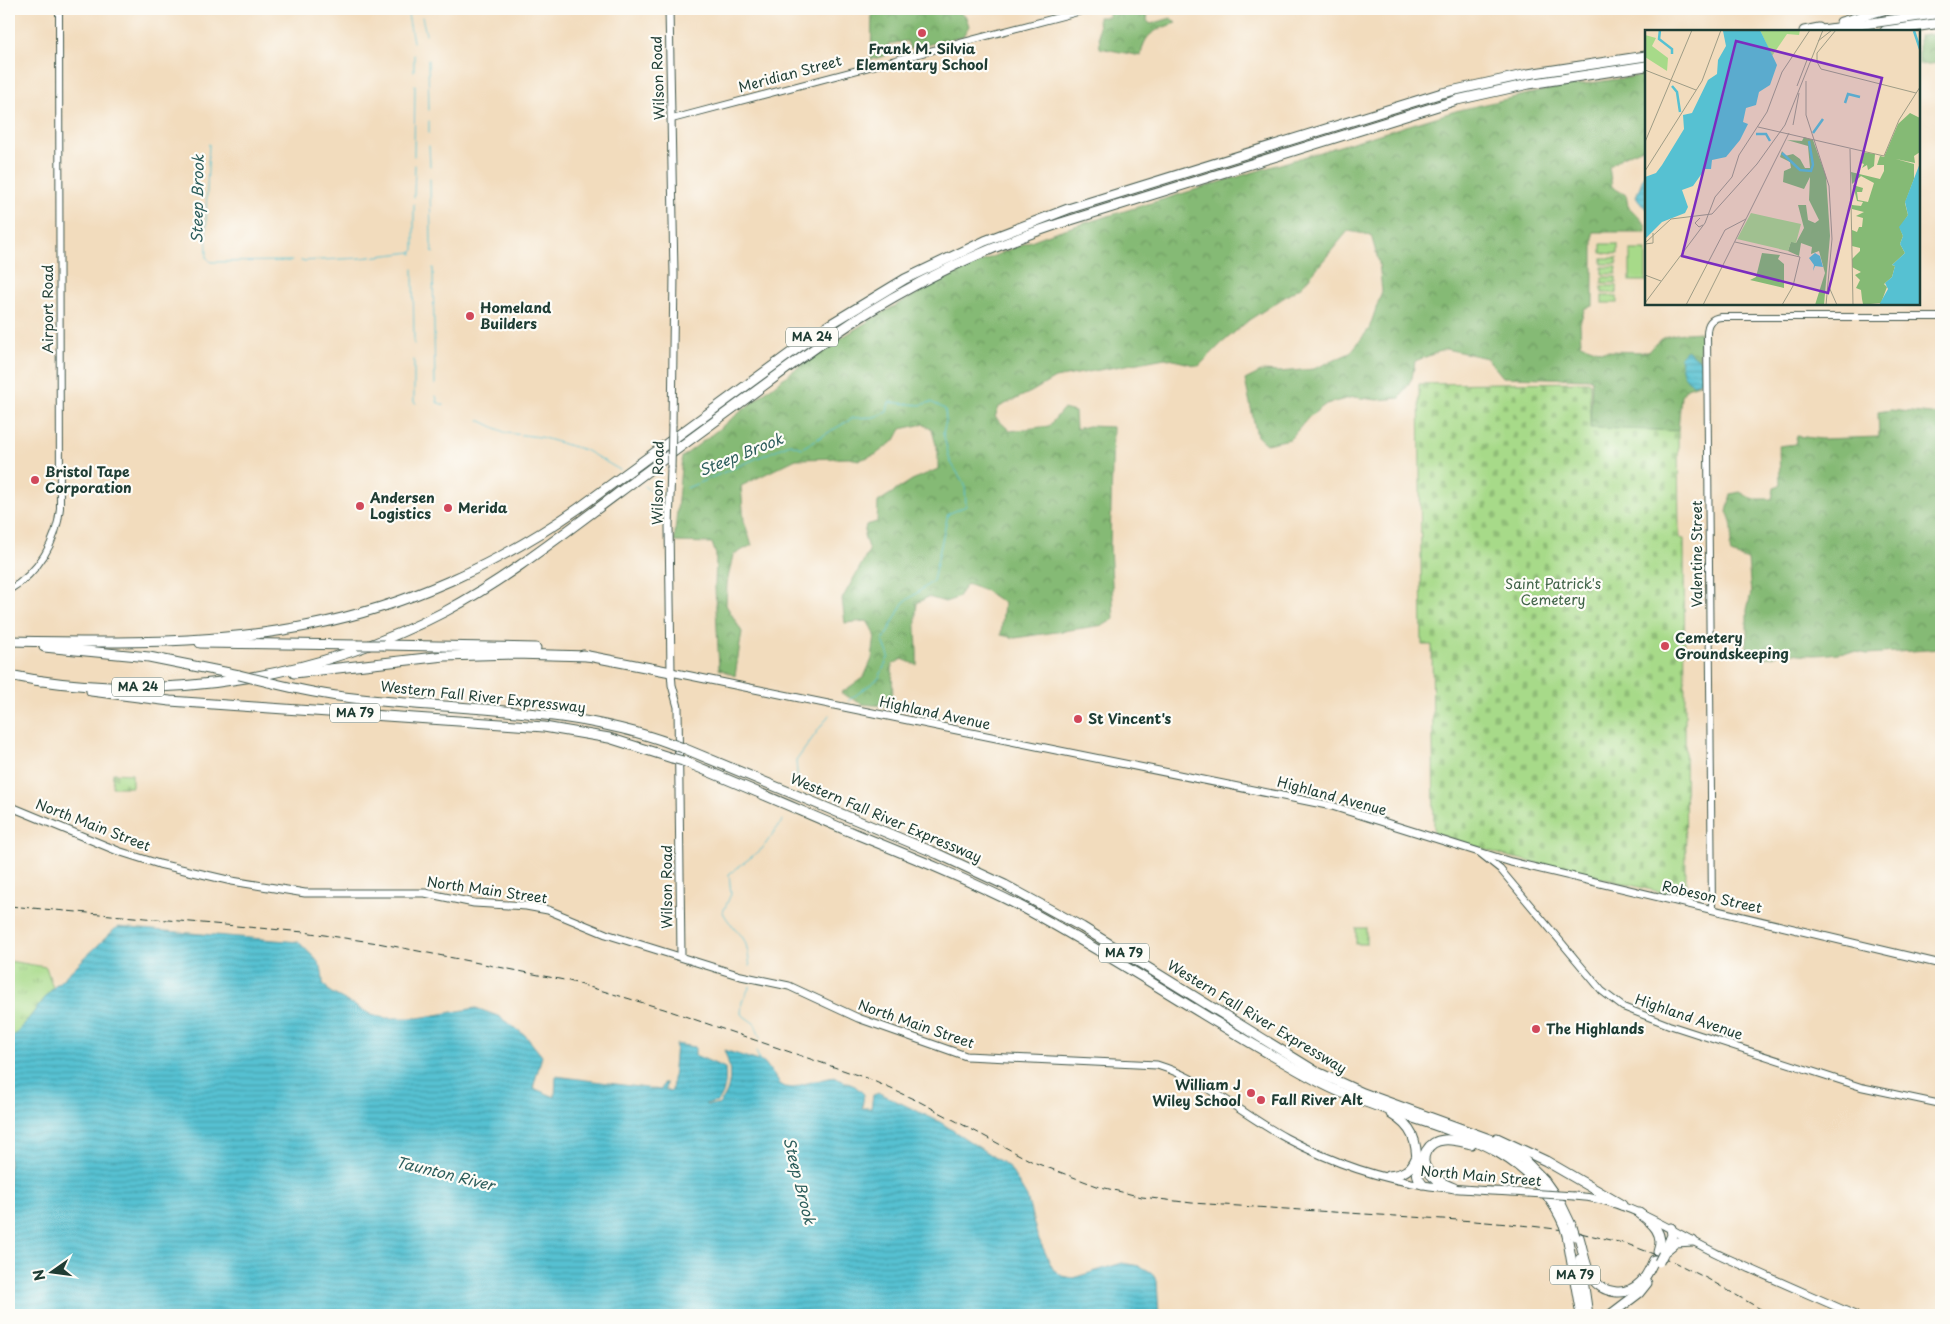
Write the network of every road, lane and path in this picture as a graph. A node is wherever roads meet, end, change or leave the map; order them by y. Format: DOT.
graph roads {
  1 [pos="59,9"];
  2 [pos="669,9"];
  3 [pos="1089,9"];
  4 [pos="1887,9"];
  5 [pos="1941,13"];
  6 [pos="1941,23"];
  7 [pos="1808,30"];
  8 [pos="1822,30"];
  9 [pos="1892,30"];
  10 [pos="1645,56"];
  11 [pos="1645,66"];
  12 [pos="672,119"];
  13 [pos="1941,318"];
  14 [pos="9,590"];
  15 [pos="9,642"];
  16 [pos="122,642"];
  17 [pos="588,656"];
  18 [pos="671,672"];
  19 [pos="9,675"];
  20 [pos="240,677"];
  21 [pos="35,680"];
  22 [pos="9,806"];
  23 [pos="1478,852"];
  24 [pos="1712,910"];
  25 [pos="681,956"];
  26 [pos="1941,964"];
  27 [pos="1362,1100"];
  28 [pos="1941,1104"];
  29 [pos="1453,1125"];
  30 [pos="1417,1152"];
  31 [pos="1424,1160"];
  32 [pos="1516,1164"];
  33 [pos="1388,1176"];
  34 [pos="1422,1184"];
  35 [pos="1454,1188"];
  36 [pos="1622,1205"];
  37 [pos="1640,1213"];
  38 [pos="1671,1228"];
  39 [pos="1572,1231"];
  40 [pos="1693,1241"];
  41 [pos="1660,1256"];
  42 [pos="1581,1315"];
  43 [pos="1588,1315"];
  44 [pos="1610,1315"];
  45 [pos="1854,1315"];
  1 -- 14 [label="street, Airport Road"];
  2 -- 12 [label="main road, Wilson Road"];
  3 -- 12 [label="street, Meridian Street"];
  4 -- 7 [label="highway"];
  5 -- 8 [label="highway"];
  6 -- 9 [label="highway"];
  10 -- 16 [label="highway, MA 24"];
  11 -- 20 [label="highway, MA 24"];
  12 -- 18 [label="main road, Wilson Road, bridge"];
  13 -- 24 [label="street, Valentine Street"];
  15 -- 16 [label="highway, MA 24"];
  15 -- 20 [label="highway, Western Fall River Expressway / MA 79"];
  16 -- 17 [label="highway, bridge"];
  17 -- 18 [label="highway"];
  17 -- 20 [label="highway"];
  18 -- 23 [label="main road, Highland Avenue"];
  18 -- 25 [label="main road, Wilson Road"];
  19 -- 21 [label="highway, MA 24"];
  20 -- 21 [label="highway, MA 24"];
  20 -- 29 [label="highway, Western Fall River Expressway / MA 79, bridge"];
  21 -- 27 [label="highway, Western Fall River Expressway / MA 79, bridge"];
  22 -- 25 [label="main road, North Main Street"];
  23 -- 24 [label="main road, Robeson Street"];
  23 -- 28 [label="street, Highland Avenue"];
  24 -- 26 [label="main road, Robeson Street"];
  25 -- 33 [label="main road, North Main Street"];
  27 -- 30 [label="highway"];
  27 -- 32 [label="highway, Western Fall River Expressway / MA 79"];
  29 -- 36 [label="highway"];
  29 -- 39 [label="highway, Western Fall River Expressway / MA 79"];
  30 -- 33 [label="highway"];
  30 -- 34 [label="highway"];
  31 -- 32 [label="highway"];
  31 -- 34 [label="highway"];
  31 -- 35 [label="highway"];
  32 -- 39 [label="highway, Western Fall River Expressway / MA 79"];
  33 -- 34 [label="main road, North Main Street"];
  34 -- 35 [label="main road, North Main Street"];
  35 -- 36 [label="main road, North Main Street, bridge"];
  36 -- 37 [label="main road, North Main Street"];
  37 -- 38 [label="main road, North Main Street"];
  37 -- 41 [label="highway"];
  38 -- 40 [label="main road, North Main Street"];
  38 -- 41 [label="highway"];
  39 -- 41 [label="highway"];
  39 -- 42 [label="highway, Western Fall River Expressway / MA 79"];
  39 -- 43 [label="highway, Western Fall River Expressway / MA 79"];
  40 -- 41 [label="highway"];
  40 -- 45 [label="main road, North Main Street"];
  41 -- 44 [label="highway"];
}
